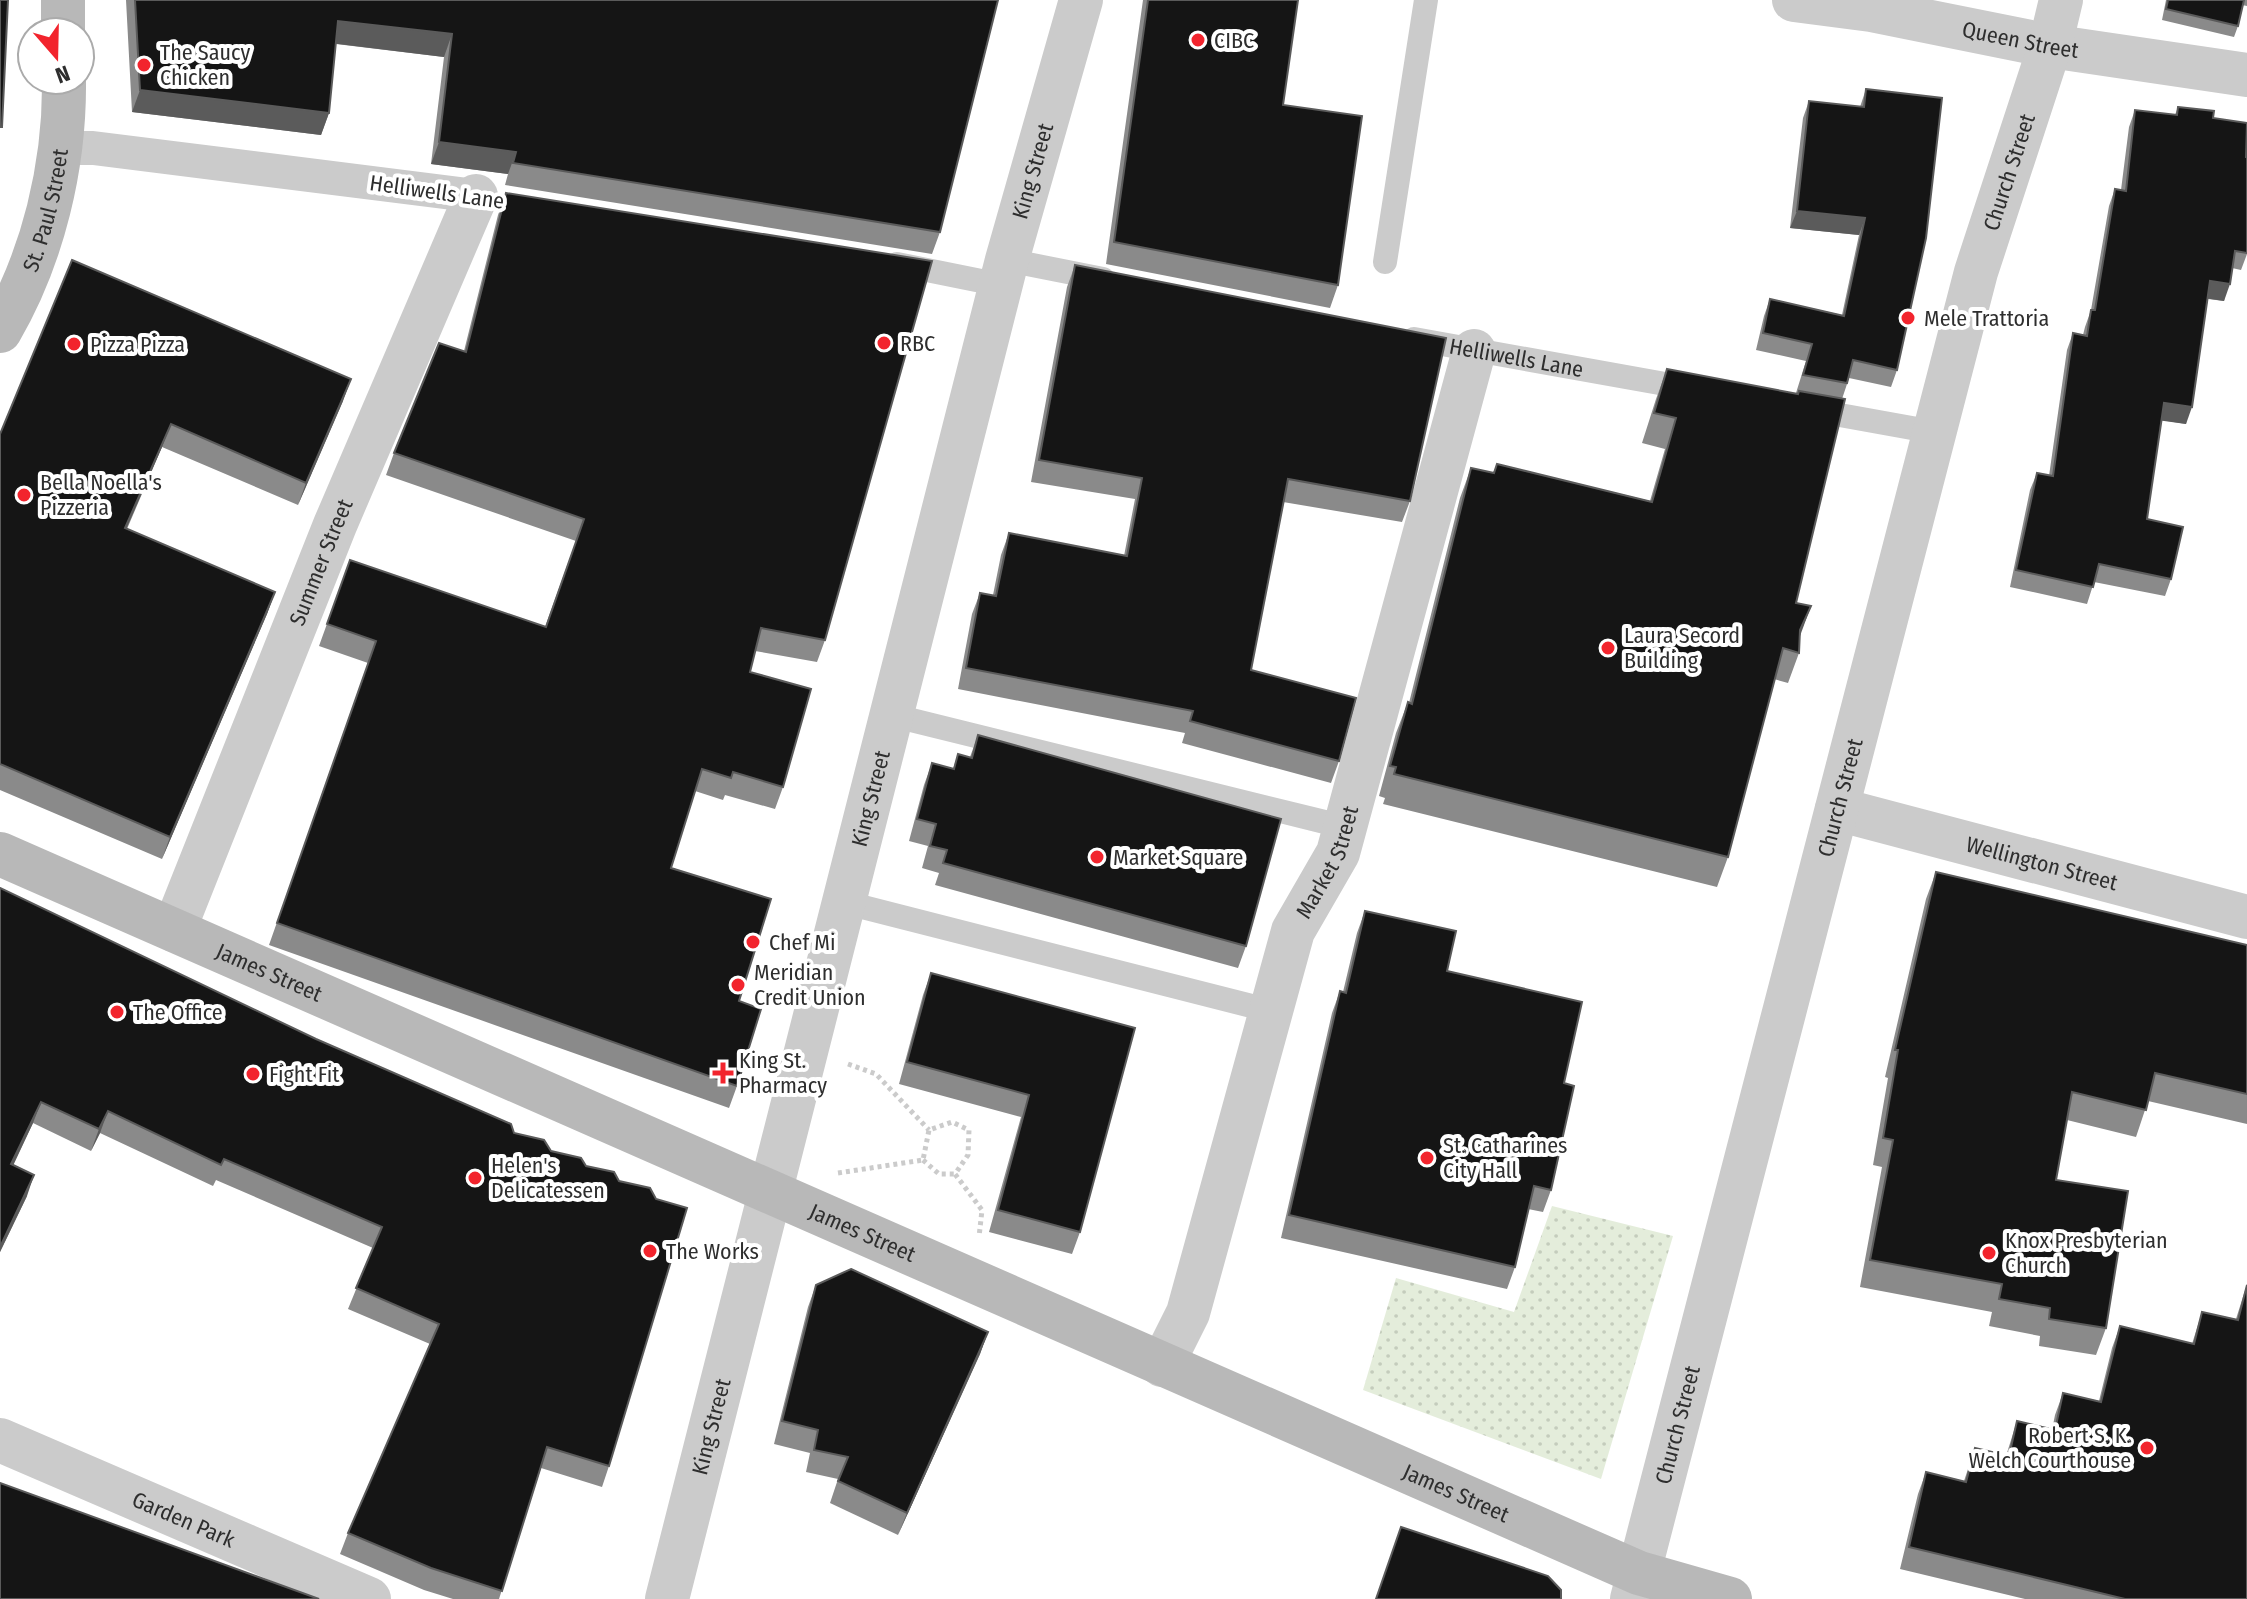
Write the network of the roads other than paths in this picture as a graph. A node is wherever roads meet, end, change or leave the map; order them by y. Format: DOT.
graph roads {
  1 [pos="1081,0"];
  2 [pos="1426,0"];
  3 [pos="1794,0"];
  4 [pos="2061,0"];
  5 [pos="2050,46"];
  6 [pos="2247,75"];
  7 [pos="63,96"];
  8 [pos="59,148"];
  9 [pos="492,199"];
  10 [pos="879,261"];
  11 [pos="1385,262"];
  12 [pos="1004,272"];
  13 [pos="1131,284"];
  14 [pos="0,331"];
  15 [pos="1396,336"];
  16 [pos="1474,351"];
  17 [pos="1710,392"];
  18 [pos="1787,406"];
  19 [pos="1934,432"];
  20 [pos="891,715"];
  21 [pos="1837,809"];
  22 [pos="1345,827"];
  23 [pos="0,854"];
  24 [pos="843,902"];
  25 [pos="2247,917"];
  26 [pos="174,930"];
  27 [pos="1271,1011"];
  28 [pos="769,1191"];
  29 [pos="1162,1365"];
  30 [pos="0,1440"];
  31 [pos="1635,1586"];
  32 [pos="369,1599"];
  33 [pos="667,1599"];
  34 [pos="1730,1599"];
  1 -- 12 [label="street, King Street"];
  2 -- 11 [label="lane"];
  3 -- 5 [label="street, Queen Street"];
  4 -- 5 [label="street, Church Street"];
  5 -- 6 [label="street, Queen Street"];
  5 -- 19 [label="street, Church Street"];
  7 -- 8 [label="main road, St. Paul Street"];
  8 -- 9 [label="street, Helliwells Lane"];
  8 -- 14 [label="main road, St. Paul Street"];
  9 -- 26 [label="street, Summer Street"];
  10 -- 12 [label="lane"];
  12 -- 13 [label="lane"];
  12 -- 20 [label="street, King Street"];
  15 -- 16 [label="lane, Helliwells Lane"];
  16 -- 17 [label="lane, Helliwells Lane"];
  16 -- 22 [label="street, Market Street"];
  18 -- 19 [label="lane"];
  19 -- 21 [label="street, Church Street"];
  20 -- 22 [label="lane"];
  20 -- 24 [label="street, King Street"];
  21 -- 25 [label="street, Wellington Street"];
  21 -- 31 [label="street, Church Street"];
  22 -- 27 [label="street, Market Street"];
  23 -- 26 [label="main road, James Street"];
  24 -- 27 [label="lane"];
  24 -- 28 [label="street, King Street"];
  26 -- 28 [label="main road, James Street"];
  27 -- 29 [label="street, Market Street"];
  28 -- 29 [label="main road, James Street"];
  28 -- 33 [label="street, King Street"];
  29 -- 31 [label="main road, James Street"];
  30 -- 32 [label="street, Garden Park"];
  31 -- 34 [label="main road, James Street"];
}
